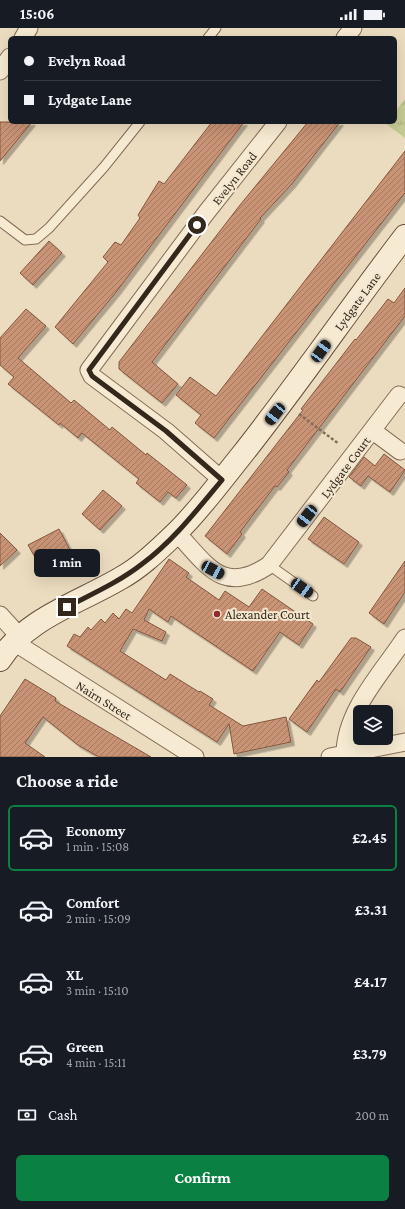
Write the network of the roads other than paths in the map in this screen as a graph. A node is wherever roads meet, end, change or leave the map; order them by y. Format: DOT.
graph roads {
  1 [pos="216,28"];
  2 [pos="353,28"];
  3 [pos="210,36"];
  4 [pos="347,36"];
  5 [pos="8,60"];
  6 [pos="0,71"];
  7 [pos="138,124"];
  8 [pos="276,124"];
  9 [pos="0,221"];
  10 [pos="405,236"];
  11 [pos="399,395"];
  12 [pos="373,431"];
  13 [pos="400,451"];
  14 [pos="222,480"];
  15 [pos="177,533"];
  16 [pos="269,565"];
  17 [pos="313,596"];
  18 [pos="0,615"];
  19 [pos="405,638"];
  20 [pos="17,640"];
  21 [pos="0,660"];
  22 [pos="405,742"];
  23 [pos="338,756"];
  24 [pos="195,757"];
  1 -- 3 [label="lane"];
  2 -- 4 [label="street"];
  5 -- 6 [label="street"];
  7 -- 9 [label="lane"];
  8 -- 14 [label="street, Evelyn Road"];
  10 -- 14 [label="street, Lydgate Lane"];
  11 -- 12 [label="street, Lydgate Court"];
  12 -- 13 [label="street, Lydgate Court"];
  12 -- 16 [label="street, Lydgate Court"];
  14 -- 15 [label="street, Lydgate Lane"];
  15 -- 16 [label="street, Lydgate Court"];
  15 -- 20 [label="street, Lydgate Lane"];
  16 -- 17 [label="lane"];
  18 -- 20 [label="street, Nairn Street"];
  19 -- 23 [label="street"];
  20 -- 21 [label="street, Lydgate Lane"];
  20 -- 24 [label="street, Nairn Street"];
  22 -- 23 [label="street"];
}
